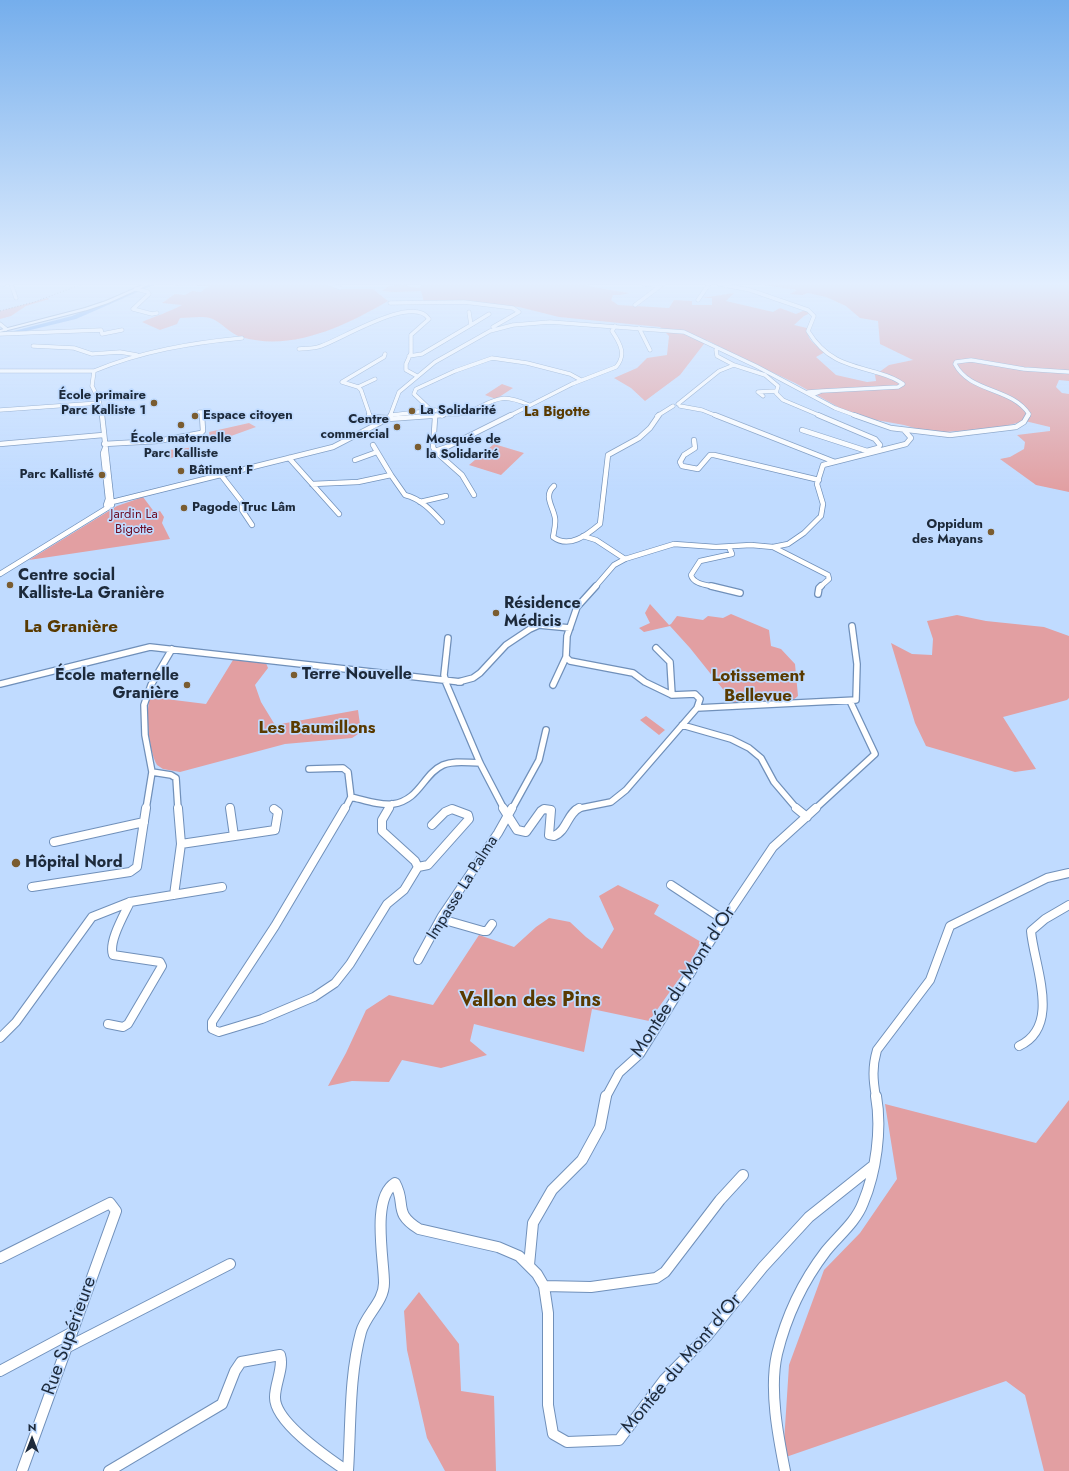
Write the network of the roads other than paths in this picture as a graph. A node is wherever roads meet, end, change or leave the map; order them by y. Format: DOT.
graph roads {
  1 [pos="88,353"];
  2 [pos="111,353"];
  3 [pos="124,353"];
  4 [pos="149,353"];
  5 [pos="409,353"];
  6 [pos="424,353"];
  7 [pos="451,353"];
  8 [pos="622,353"];
  9 [pos="716,353"];
  10 [pos="728,353"];
  11 [pos="828,353"];
  12 [pos="385,354"];
  13 [pos="137,355"];
  14 [pos="409,356"];
  15 [pos="734,365"];
  16 [pos="0,371"];
  17 [pos="94,371"];
  18 [pos="1069,372"];
  19 [pos="417,376"];
  20 [pos="375,379"];
  21 [pos="581,380"];
  22 [pos="358,387"];
  23 [pos="776,391"];
  24 [pos="822,391"];
  25 [pos="808,392"];
  26 [pos="812,395"];
  27 [pos="763,396"];
  28 [pos="99,403"];
  29 [pos="530,405"];
  30 [pos="677,405"];
  31 [pos="0,410"];
  32 [pos="199,412"];
  33 [pos="430,413"];
  34 [pos="444,414"];
  35 [pos="389,417"];
  36 [pos="435,418"];
  37 [pos="802,430"];
  38 [pos="904,430"];
  39 [pos="103,435"];
  40 [pos="694,440"];
  41 [pos="2,444"];
  42 [pos="880,445"];
  43 [pos="104,446"];
  44 [pos="373,446"];
  45 [pos="885,449"];
  46 [pos="434,450"];
  47 [pos="377,452"];
  48 [pos="289,458"];
  49 [pos="355,460"];
  50 [pos="835,462"];
  51 [pos="221,475"];
  52 [pos="391,475"];
  53 [pos="819,480"];
  54 [pos="312,484"];
  55 [pos="554,486"];
  56 [pos="474,495"];
  57 [pos="446,496"];
  58 [pos="113,502"];
  59 [pos="420,502"];
  60 [pos="108,503"];
  61 [pos="339,514"];
  62 [pos="442,522"];
  63 [pos="252,525"];
  64 [pos="583,536"];
  65 [pos="729,547"];
  66 [pos="773,547"];
  67 [pos="625,559"];
  68 [pos="0,570"];
  69 [pos="0,574"];
  70 [pos="740,593"];
  71 [pos="818,594"];
  72 [pos="852,626"];
  73 [pos="570,628"];
  74 [pos="448,638"];
  75 [pos="656,648"];
  76 [pos="172,649"];
  77 [pos="566,657"];
  78 [pos="445,682"];
  79 [pos="0,684"];
  80 [pos="553,685"];
  81 [pos="672,695"];
  82 [pos="850,701"];
  83 [pos="697,708"];
  84 [pos="682,725"];
  85 [pos="546,730"];
  86 [pos="475,752"];
  87 [pos="463,763"];
  88 [pos="480,763"];
  89 [pos="309,769"];
  90 [pos="152,772"];
  91 [pos="351,797"];
  92 [pos="392,804"];
  93 [pos="230,807"];
  94 [pos="274,809"];
  95 [pos="507,815"];
  96 [pos="807,817"];
  97 [pos="144,822"];
  98 [pos="432,825"];
  99 [pos="234,836"];
  100 [pos="54,842"];
  101 [pos="181,844"];
  102 [pos="418,867"];
  103 [pos="1069,873"];
  104 [pos="1069,877"];
  105 [pos="1039,882"];
  106 [pos="671,885"];
  107 [pos="32,887"];
  108 [pos="222,887"];
  109 [pos="174,895"];
  110 [pos="130,902"];
  111 [pos="1069,905"];
  112 [pos="441,919"];
  113 [pos="724,920"];
  114 [pos="492,924"];
  115 [pos="418,960"];
  116 [pos="108,1024"];
  117 [pos="0,1038"];
  118 [pos="1019,1046"];
  119 [pos="873,1166"];
  120 [pos="743,1175"];
  121 [pos="0,1258"];
  122 [pos="230,1264"];
  123 [pos="530,1265"];
  124 [pos="544,1286"];
  125 [pos="71,1333"];
  126 [pos="66,1348"];
  127 [pos="0,1371"];
  128 [pos="22,1471"];
  129 [pos="109,1471"];
  130 [pos="348,1471"];
  131 [pos="785,1471"];
  1 -- 2 [label="street"];
  3 -- 13 [label="street"];
  4 -- 13 [label="street"];
  5 -- 14 [label="street"];
  6 -- 14 [label="street"];
  7 -- 19 [label="street"];
  8 -- 21 [label="street"];
  9 -- 15 [label="street"];
  10 -- 25 [label="street"];
  11 -- 24 [label="street"];
  12 -- 22 [label="street"];
  13 -- 17 [label="street"];
  14 -- 19 [label="street"];
  15 -- 23 [label="street"];
  15 -- 30 [label="street"];
  16 -- 17 [label="street"];
  17 -- 28 [label="street"];
  18 -- 38 [label="street"];
  19 -- 35 [label="street"];
  20 -- 22 [label="street"];
  21 -- 29 [label="street"];
  21 -- 33 [label="street"];
  22 -- 35 [label="street"];
  23 -- 27 [label="street"];
  23 -- 42 [label="street"];
  24 -- 25 [label="street"];
  24 -- 26 [label="street"];
  25 -- 26 [label="street"];
  26 -- 38 [label="street"];
  28 -- 31 [label="street"];
  28 -- 39 [label="street"];
  29 -- 34 [label="street"];
  29 -- 46 [label="street"];
  30 -- 50 [label="street"];
  30 -- 64 [label="street"];
  32 -- 43 [label="street"];
  33 -- 34 [label="street"];
  33 -- 35 [label="street"];
  33 -- 35 [label="street"];
  33 -- 36 [label="street"];
  34 -- 36 [label="street"];
  35 -- 48 [label="street"];
  36 -- 46 [label="street"];
  37 -- 42 [label="street"];
  38 -- 45 [label="street"];
  39 -- 41 [label="street"];
  39 -- 43 [label="street"];
  40 -- 53 [label="street"];
  42 -- 45 [label="street"];
  43 -- 58 [label="street"];
  43 -- 60 [label="street"];
  44 -- 47 [label="street"];
  45 -- 50 [label="street"];
  46 -- 56 [label="street"];
  47 -- 49 [label="street"];
  47 -- 52 [label="street"];
  48 -- 51 [label="street"];
  48 -- 54 [label="street"];
  50 -- 53 [label="street"];
  51 -- 58 [label="street"];
  51 -- 63 [label="street"];
  52 -- 54 [label="street"];
  52 -- 59 [label="street"];
  53 -- 66 [label="street"];
  54 -- 61 [label="street"];
  55 -- 64 [label="street"];
  57 -- 59 [label="street"];
  58 -- 60 [label="street"];
  58 -- 69 [label="street"];
  59 -- 62 [label="street"];
  60 -- 68 [label="street"];
  64 -- 67 [label="street"];
  65 -- 66 [label="street"];
  65 -- 67 [label="street"];
  65 -- 70 [label="street"];
  66 -- 71 [label="street"];
  67 -- 73 [label="street"];
  72 -- 82 [label="street"];
  73 -- 77 [label="street"];
  73 -- 78 [label="street"];
  74 -- 78 [label="street"];
  75 -- 81 [label="street"];
  76 -- 78 [label="street"];
  76 -- 79 [label="street"];
  76 -- 90 [label="street"];
  77 -- 80 [label="street"];
  77 -- 81 [label="street"];
  78 -- 86 [label="street"];
  81 -- 83 [label="street"];
  82 -- 83 [label="street"];
  82 -- 96 [label="street, Montée du Mont d'Or"];
  83 -- 84 [label="street"];
  84 -- 95 [label="street"];
  84 -- 96 [label="street"];
  85 -- 95 [label="street, Impasse La Palma"];
  86 -- 87 [label="street"];
  86 -- 88 [label="street"];
  87 -- 88 [label="street"];
  87 -- 92 [label="street"];
  88 -- 95 [label="street"];
  89 -- 91 [label="street"];
  90 -- 97 [label="street"];
  90 -- 101 [label="street"];
  91 -- 92 [label="street"];
  91 -- 102 [label="street"];
  92 -- 102 [label="street"];
  93 -- 99 [label="street"];
  94 -- 99 [label="street"];
  95 -- 112 [label="street, Impasse La Palma"];
  96 -- 113 [label="street, Montée du Mont d'Or"];
  97 -- 100 [label="street"];
  97 -- 107 [label="street"];
  98 -- 102 [label="street"];
  99 -- 101 [label="street"];
  101 -- 109 [label="street"];
  103 -- 105 [label="street"];
  104 -- 105 [label="street"];
  105 -- 119 [label="street"];
  106 -- 113 [label="street"];
  108 -- 109 [label="street"];
  109 -- 110 [label="street"];
  110 -- 116 [label="street"];
  110 -- 117 [label="street"];
  111 -- 118 [label="street"];
  112 -- 114 [label="street"];
  112 -- 115 [label="street, Impasse La Palma"];
  113 -- 123 [label="street, Montée du Mont d'Or"];
  119 -- 124 [label="street, Montée du Mont d'Or"];
  119 -- 131 [label="street"];
  120 -- 124 [label="street"];
  121 -- 125 [label="street, Rue Supérieure"];
  122 -- 126 [label="street"];
  123 -- 124 [label="street, Montée du Mont d'Or"];
  123 -- 130 [label="street"];
  125 -- 126 [label="street, Rue Supérieure"];
  125 -- 127 [label="street"];
  126 -- 128 [label="street, Rue Supérieure"];
  129 -- 130 [label="street"];
}
